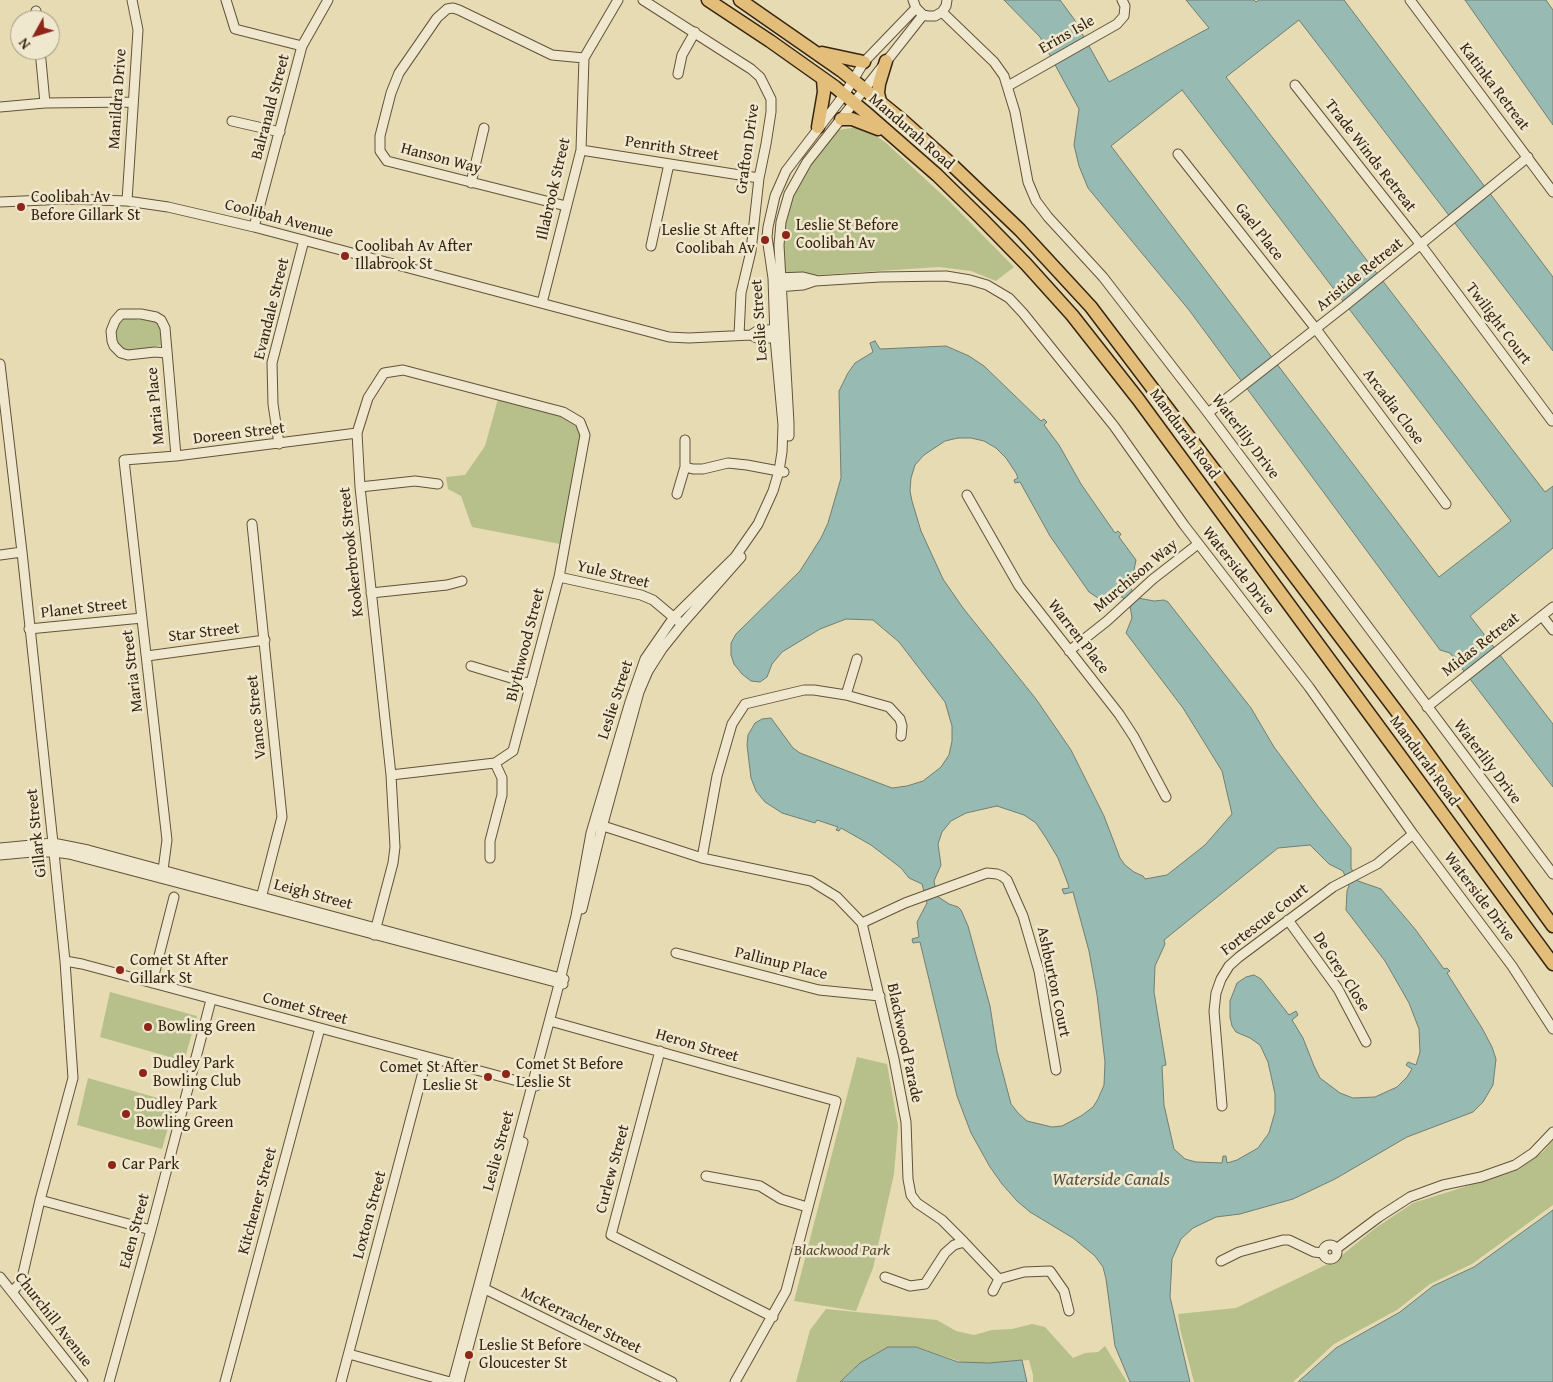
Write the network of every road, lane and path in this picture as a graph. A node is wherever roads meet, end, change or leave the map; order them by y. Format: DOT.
graph roads {
  1 [pos="132,0"];
  2 [pos="226,0"];
  3 [pos="328,0"];
  4 [pos="618,0"];
  5 [pos="643,0"];
  6 [pos="708,0"];
  7 [pos="740,0"];
  8 [pos="947,0"];
  9 [pos="1122,0"];
  10 [pos="1410,0"];
  11 [pos="917,8"];
  12 [pos="942,12"];
  13 [pos="695,32"];
  14 [pos="302,46"];
  15 [pos="812,50"];
  16 [pos="584,58"];
  17 [pos="41,60"];
  18 [pos="886,61"];
  19 [pos="864,62"];
  20 [pos="678,74"];
  21 [pos="823,80"];
  22 [pos="854,80"];
  23 [pos="1295,85"];
  24 [pos="1008,86"];
  25 [pos="866,89"];
  26 [pos="849,99"];
  27 [pos="880,101"];
  28 [pos="133,102"];
  29 [pos="45,103"];
  30 [pos="0,107"];
  31 [pos="841,119"];
  32 [pos="232,121"];
  33 [pos="818,127"];
  34 [pos="484,128"];
  35 [pos="280,132"];
  36 [pos="890,134"];
  37 [pos="581,150"];
  38 [pos="1178,154"];
  39 [pos="1528,157"];
  40 [pos="669,164"];
  41 [pos="759,178"];
  42 [pos="471,183"];
  43 [pos="1553,192"];
  44 [pos="126,201"];
  45 [pos="0,202"];
  46 [pos="566,206"];
  47 [pos="254,227"];
  48 [pos="304,240"];
  49 [pos="1421,245"];
  50 [pos="651,246"];
  51 [pos="777,282"];
  52 [pos="542,303"];
  53 [pos="1316,329"];
  54 [pos="780,333"];
  55 [pos="739,336"];
  56 [pos="167,353"];
  57 [pos="0,364"];
  58 [pos="1208,413"];
  59 [pos="1552,421"];
  60 [pos="580,422"];
  61 [pos="357,433"];
  62 [pos="685,440"];
  63 [pos="279,444"];
  64 [pos="176,456"];
  65 [pos="124,460"];
  66 [pos="684,467"];
  67 [pos="781,472"];
  68 [pos="438,484"];
  69 [pos="360,487"];
  70 [pos="677,494"];
  71 [pos="968,494"];
  72 [pos="1446,504"];
  73 [pos="252,524"];
  74 [pos="1198,544"];
  75 [pos="22,552"];
  76 [pos="0,555"];
  77 [pos="559,577"];
  78 [pos="462,581"];
  79 [pos="371,593"];
  80 [pos="1553,607"];
  81 [pos="1542,616"];
  82 [pos="674,617"];
  83 [pos="142,618"];
  84 [pos="682,624"];
  85 [pos="30,629"];
  86 [pos="1553,630"];
  87 [pos="265,640"];
  88 [pos="1069,651"];
  89 [pos="147,656"];
  90 [pos="857,660"];
  91 [pos="470,666"];
  92 [pos="531,684"];
  93 [pos="846,694"];
  94 [pos="1427,707"];
  95 [pos="901,736"];
  96 [pos="495,763"];
  97 [pos="391,775"];
  98 [pos="1166,797"];
  99 [pos="598,827"];
  100 [pos="1413,834"];
  101 [pos="53,847"];
  102 [pos="0,848"];
  103 [pos="0,855"];
  104 [pos="490,858"];
  105 [pos="702,858"];
  106 [pos="161,874"];
  107 [pos="1553,874"];
  108 [pos="174,897"];
  109 [pos="261,901"];
  110 [pos="1288,920"];
  111 [pos="862,923"];
  112 [pos="1553,926"];
  113 [pos="376,931"];
  114 [pos="676,952"];
  115 [pos="65,961"];
  116 [pos="1553,964"];
  117 [pos="562,981"];
  118 [pos="152,983"];
  119 [pos="880,996"];
  120 [pos="211,1000"];
  121 [pos="552,1022"];
  122 [pos="320,1028"];
  123 [pos="1553,1029"];
  124 [pos="1366,1042"];
  125 [pos="660,1051"];
  126 [pos="427,1056"];
  127 [pos="1056,1070"];
  128 [pos="535,1086"];
  129 [pos="1222,1106"];
  130 [pos="1553,1132"];
  131 [pos="706,1176"];
  132 [pos="40,1200"];
  133 [pos="807,1207"];
  134 [pos="151,1230"];
  135 [pos="964,1242"];
  136 [pos="1221,1261"];
  137 [pos="0,1277"];
  138 [pos="885,1277"];
  139 [pos="998,1279"];
  140 [pos="481,1287"];
  141 [pos="993,1291"];
  142 [pos="12,1292"];
  143 [pos="1069,1311"];
  144 [pos="773,1317"];
  145 [pos="349,1354"];
  146 [pos="83,1382"];
  147 [pos="109,1382"];
  148 [pos="225,1382"];
  149 [pos="341,1382"];
  150 [pos="451,1382"];
  151 [pos="459,1382"];
  152 [pos="672,1382"];
  153 [pos="735,1382"];
  1 -- 28 [label="street, Manildra Drive"];
  2 -- 14 [label="street"];
  3 -- 14 [label="street, Balranald Street"];
  4 -- 16 [label="street, Illabrook Street"];
  5 -- 13 [label="street, Grafton Drive"];
  6 -- 21 [label="highway, Mandurah Road"];
  7 -- 15 [label="highway, Mandurah Road"];
  8 -- 12 [label="street"];
  9 -- 24 [label="street, Erins Isle"];
  10 -- 39 [label="street, Katinka Retreat"];
  11 -- 12 [label="street"];
  11 -- 18 [label="street, Leslie Street"];
  11 -- 19 [label="street, Leslie Street"];
  12 -- 24 [label="street, Waterlily Drive"];
  13 -- 20 [label="street"];
  13 -- 41 [label="street, Grafton Drive"];
  14 -- 35 [label="street, Balranald Street"];
  15 -- 19 [label="highway"];
  15 -- 22 [label="highway, Mandurah Road"];
  16 -- 37 [label="street, Illabrook Street"];
  16 -- 42 [label="street, Hanson Way"];
  17 -- 29 [label="street"];
  18 -- 25 [label="street, Leslie Street"];
  18 -- 27 [label="highway"];
  19 -- 22 [label="street, Leslie Street"];
  21 -- 26 [label="highway, Mandurah Road"];
  21 -- 33 [label="highway"];
  22 -- 25 [label="highway, Mandurah Road"];
  22 -- 26 [label="street, Leslie Street"];
  23 -- 49 [label="street, Trade Winds Retreat"];
  24 -- 58 [label="street, Waterlily Drive"];
  25 -- 26 [label="street, Leslie Street"];
  25 -- 27 [label="highway, Mandurah Road"];
  26 -- 31 [label="street, Leslie Street"];
  26 -- 33 [label="street, Leslie Street"];
  26 -- 36 [label="highway, Mandurah Road"];
  27 -- 112 [label="highway, Mandurah Road"];
  28 -- 29 [label="street"];
  28 -- 44 [label="street, Manildra Drive"];
  29 -- 30 [label="street"];
  31 -- 36 [label="highway"];
  31 -- 51 [label="street, Leslie Street"];
  32 -- 35 [label="street"];
  33 -- 51 [label="street, Leslie Street"];
  34 -- 42 [label="street"];
  35 -- 47 [label="street, Balranald Street"];
  36 -- 116 [label="highway, Mandurah Road"];
  37 -- 40 [label="street, Penrith Street"];
  37 -- 46 [label="street, Illabrook Street"];
  38 -- 53 [label="street, Gael Place"];
  39 -- 43 [label="street, Katinka Retreat"];
  39 -- 49 [label="street, Aristide Retreat"];
  40 -- 41 [label="street, Penrith Street"];
  40 -- 50 [label="street"];
  41 -- 55 [label="street, Grafton Drive"];
  42 -- 46 [label="street, Hanson Way"];
  44 -- 45 [label="street, Coolibah Avenue"];
  44 -- 47 [label="street, Coolibah Avenue"];
  46 -- 52 [label="street, Illabrook Street"];
  47 -- 48 [label="street, Coolibah Avenue"];
  48 -- 52 [label="street, Coolibah Avenue"];
  48 -- 63 [label="street, Evandale Street"];
  49 -- 53 [label="street, Aristide Retreat"];
  49 -- 59 [label="street, Twilight Court"];
  51 -- 54 [label="street, Leslie Street"];
  51 -- 74 [label="street, Waterside Drive"];
  52 -- 55 [label="street, Coolibah Avenue"];
  53 -- 58 [label="street, Aristide Retreat"];
  53 -- 72 [label="street, Arcadia Close"];
  54 -- 55 [label="street, Coolibah Avenue"];
  54 -- 67 [label="street, Leslie Street"];
  56 -- 56 [label="street, Maria Place"];
  56 -- 64 [label="street, Maria Place"];
  57 -- 75 [label="street, Gillark Street"];
  58 -- 94 [label="street, Waterlily Drive"];
  60 -- 61 [label="street, Kookerbrook Street"];
  60 -- 77 [label="street, Blythwood Street"];
  61 -- 63 [label="street, Doreen Street"];
  61 -- 69 [label="street, Kookerbrook Street"];
  62 -- 66 [label="street"];
  63 -- 64 [label="street, Doreen Street"];
  64 -- 65 [label="street, Doreen Street"];
  65 -- 83 [label="street, Maria Street"];
  66 -- 67 [label="street"];
  66 -- 70 [label="street"];
  67 -- 82 [label="street, Leslie Street"];
  67 -- 84 [label="street, Leslie Street"];
  68 -- 69 [label="street"];
  69 -- 79 [label="street, Kookerbrook Street"];
  71 -- 88 [label="street, Warren Place"];
  73 -- 87 [label="street, Vance Street"];
  74 -- 88 [label="street, Murchison Way"];
  74 -- 100 [label="street, Waterside Drive"];
  75 -- 76 [label="street"];
  75 -- 85 [label="street, Gillark Street"];
  77 -- 82 [label="street, Yule Street"];
  77 -- 92 [label="street, Blythwood Street"];
  78 -- 79 [label="street"];
  79 -- 97 [label="street, Kookerbrook Street"];
  80 -- 81 [label="street, Midas Retreat"];
  81 -- 86 [label="street"];
  81 -- 94 [label="street, Midas Retreat"];
  82 -- 84 [label="street, Yule Street"];
  82 -- 99 [label="street, Leslie Street"];
  83 -- 85 [label="street, Planet Street"];
  83 -- 89 [label="street, Maria Street"];
  84 -- 99 [label="street, Leslie Street"];
  85 -- 101 [label="street, Gillark Street"];
  87 -- 89 [label="street, Star Street"];
  87 -- 109 [label="street, Vance Street"];
  88 -- 98 [label="street, Warren Place"];
  89 -- 106 [label="street, Maria Street"];
  90 -- 93 [label="street"];
  91 -- 92 [label="street"];
  92 -- 96 [label="street, Blythwood Street"];
  93 -- 95 [label="street"];
  93 -- 105 [label="street"];
  94 -- 107 [label="street, Waterlily Drive"];
  96 -- 97 [label="street"];
  96 -- 104 [label="street"];
  97 -- 113 [label="street, Kookerbrook Street"];
  99 -- 105 [label="street"];
  99 -- 117 [label="street, Leslie Street"];
  100 -- 110 [label="street, Fortescue Court"];
  100 -- 123 [label="street, Waterside Drive"];
  101 -- 102 [label="street"];
  101 -- 103 [label="street"];
  101 -- 106 [label="street, Leigh Street"];
  101 -- 115 [label="street, Gillark Street"];
  105 -- 111 [label="street"];
  106 -- 109 [label="street, Leigh Street"];
  108 -- 118 [label="street"];
  109 -- 113 [label="street, Leigh Street"];
  110 -- 124 [label="street, De Grey Close"];
  110 -- 129 [label="street, Fortescue Court"];
  111 -- 119 [label="street, Blackwood Parade"];
  111 -- 127 [label="street, Ashburton Court"];
  113 -- 117 [label="street, Leigh Street"];
  114 -- 119 [label="street, Pallinup Place"];
  115 -- 118 [label="street, Comet Street"];
  115 -- 132 [label="street, Gillark Street"];
  117 -- 121 [label="street, Leslie Street"];
  118 -- 120 [label="street, Comet Street"];
  119 -- 135 [label="street, Blackwood Parade"];
  120 -- 122 [label="street, Comet Street"];
  120 -- 134 [label="street, Eden Street"];
  121 -- 125 [label="street, Heron Street"];
  121 -- 128 [label="street, Leslie Street"];
  122 -- 126 [label="street, Comet Street"];
  122 -- 148 [label="street, Kitchener Street"];
  125 -- 133 [label="street, Heron Street"];
  125 -- 144 [label="street, Curlew Street"];
  126 -- 128 [label="street, Comet Street"];
  126 -- 145 [label="street, Loxton Street"];
  128 -- 140 [label="street, Leslie Street"];
  130 -- 136 [label="street"];
  131 -- 133 [label="street"];
  132 -- 134 [label="street"];
  132 -- 142 [label="street, Gillark Street"];
  133 -- 144 [label="street"];
  134 -- 147 [label="street, Eden Street"];
  135 -- 138 [label="street"];
  135 -- 139 [label="street, Blackwood Parade"];
  137 -- 142 [label="street, Churchill Avenue"];
  139 -- 141 [label="street"];
  139 -- 143 [label="street"];
  140 -- 150 [label="street, Leslie Street"];
  140 -- 151 [label="street, Leslie Street"];
  140 -- 152 [label="street, McKerracher Street"];
  142 -- 146 [label="street, Churchill Avenue"];
  144 -- 153 [label="street"];
  145 -- 149 [label="street, Loxton Street"];
  145 -- 150 [label="street"];
}
